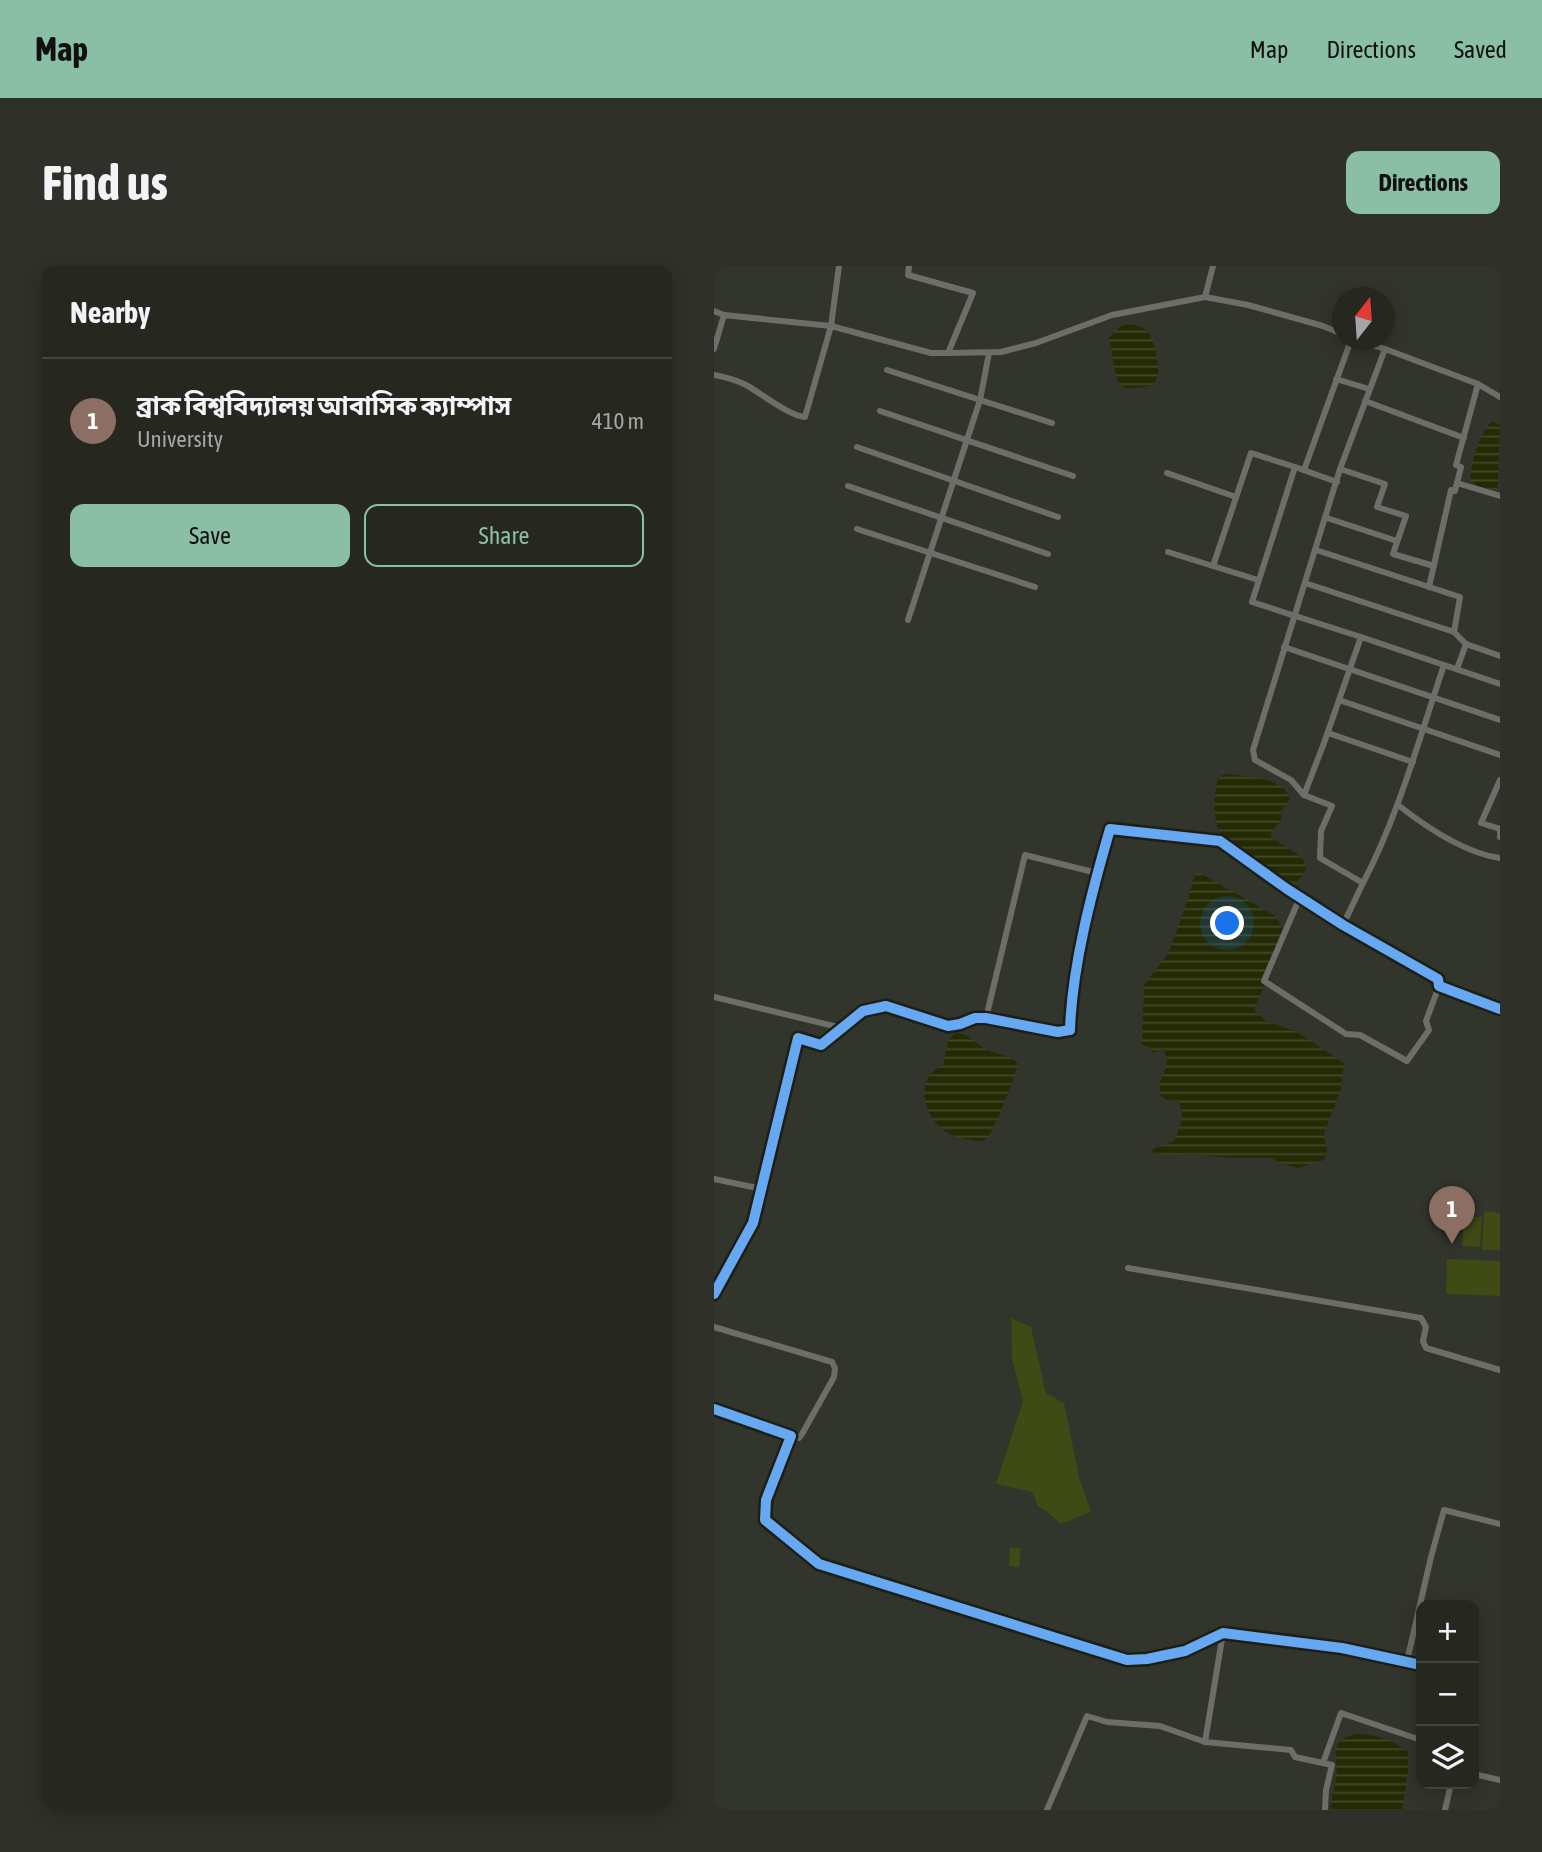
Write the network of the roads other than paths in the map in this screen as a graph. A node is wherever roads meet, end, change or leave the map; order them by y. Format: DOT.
graph roads {
  1 [pos="839,266"];
  2 [pos="909,266"];
  3 [pos="1213,266"];
  4 [pos="1205,297"];
  5 [pos="714,311"];
  6 [pos="724,315"];
  7 [pos="831,326"];
  8 [pos="1332,330"];
  9 [pos="714,349"];
  10 [pos="1347,350"];
  11 [pos="1385,350"];
  12 [pos="1388,350"];
  13 [pos="948,353"];
  14 [pos="989,353"];
  15 [pos="887,370"];
  16 [pos="714,375"];
  17 [pos="1336,379"];
  18 [pos="1478,384"];
  19 [pos="1369,389"];
  20 [pos="1500,397"];
  21 [pos="981,400"];
  22 [pos="1365,401"];
  23 [pos="880,411"];
  24 [pos="1052,423"];
  25 [pos="1464,438"];
  26 [pos="968,440"];
  27 [pos="857,447"];
  28 [pos="1295,467"];
  29 [pos="1340,469"];
  30 [pos="1304,470"];
  31 [pos="1167,473"];
  32 [pos="1073,476"];
  33 [pos="954,481"];
  34 [pos="1337,482"];
  35 [pos="1457,483"];
  36 [pos="848,486"];
  37 [pos="1500,496"];
  38 [pos="1236,497"];
  39 [pos="1058,517"];
  40 [pos="942,518"];
  41 [pos="1326,518"];
  42 [pos="857,529"];
  43 [pos="1398,541"];
  44 [pos="1316,550"];
  45 [pos="1168,552"];
  46 [pos="930,554"];
  47 [pos="1048,554"];
  48 [pos="1213,566"];
  49 [pos="1434,566"];
  50 [pos="1258,580"];
  51 [pos="1305,583"];
  52 [pos="1035,587"];
  53 [pos="1429,587"];
  54 [pos="1294,614"];
  55 [pos="908,620"];
  56 [pos="1454,632"];
  57 [pos="1361,637"];
  58 [pos="1466,644"];
  59 [pos="1284,647"];
  60 [pos="1500,656"];
  61 [pos="1444,665"];
  62 [pos="1457,669"];
  63 [pos="1350,670"];
  64 [pos="1500,684"];
  65 [pos="1433,697"];
  66 [pos="1339,700"];
  67 [pos="1500,719"];
  68 [pos="1424,729"];
  69 [pos="1328,733"];
  70 [pos="1500,755"];
  71 [pos="1413,762"];
  72 [pos="1500,780"];
  73 [pos="1304,795"];
  74 [pos="1398,805"];
  75 [pos="1500,837"];
  76 [pos="1500,858"];
  77 [pos="1097,873"];
  78 [pos="1363,883"];
  79 [pos="1300,897"];
  80 [pos="1343,925"];
  81 [pos="1439,986"];
  82 [pos="714,996"];
  83 [pos="1500,1009"];
  84 [pos="986,1018"];
  85 [pos="842,1028"];
  86 [pos="714,1180"];
  87 [pos="762,1189"];
  88 [pos="1128,1268"];
  89 [pos="714,1294"];
  90 [pos="714,1326"];
  91 [pos="1500,1370"];
  92 [pos="714,1409"];
  93 [pos="791,1436"];
  94 [pos="1500,1524"];
  95 [pos="1223,1633"];
  96 [pos="1407,1661"];
  97 [pos="1416,1666"];
  98 [pos="1416,1738"];
  99 [pos="1205,1742"];
  100 [pos="1323,1763"];
  101 [pos="1479,1775"];
  102 [pos="1500,1780"];
  103 [pos="1450,1789"];
  104 [pos="1047,1810"];
  105 [pos="1325,1810"];
  106 [pos="1445,1810"];
  1 -- 7 [label="street"];
  2 -- 13 [label="street"];
  3 -- 4 [label="street"];
  4 -- 8 [label="street"];
  4 -- 14 [label="street"];
  5 -- 6 [label="street"];
  6 -- 7 [label="street"];
  6 -- 9 [label="street"];
  7 -- 13 [label="street"];
  7 -- 16 [label="street"];
  10 -- 17 [label="street"];
  11 -- 19 [label="street"];
  12 -- 18 [label="street"];
  13 -- 14 [label="street"];
  14 -- 21 [label="street"];
  15 -- 21 [label="street"];
  17 -- 19 [label="street"];
  17 -- 30 [label="street"];
  18 -- 20 [label="street"];
  18 -- 25 [label="street"];
  19 -- 22 [label="street"];
  21 -- 24 [label="street"];
  21 -- 26 [label="street"];
  22 -- 25 [label="street"];
  22 -- 29 [label="street"];
  23 -- 26 [label="street"];
  25 -- 35 [label="street"];
  26 -- 32 [label="street"];
  26 -- 33 [label="street"];
  27 -- 33 [label="street"];
  28 -- 30 [label="street"];
  28 -- 38 [label="street"];
  28 -- 50 [label="street"];
  29 -- 34 [label="street"];
  29 -- 43 [label="street"];
  30 -- 34 [label="street"];
  31 -- 38 [label="street"];
  33 -- 39 [label="street"];
  33 -- 40 [label="street"];
  34 -- 41 [label="street"];
  35 -- 37 [label="street"];
  35 -- 49 [label="street"];
  36 -- 40 [label="street"];
  38 -- 48 [label="street"];
  40 -- 46 [label="street"];
  40 -- 47 [label="street"];
  41 -- 43 [label="street"];
  41 -- 44 [label="street"];
  42 -- 46 [label="street"];
  43 -- 49 [label="street"];
  44 -- 51 [label="street"];
  44 -- 53 [label="street"];
  45 -- 48 [label="street"];
  46 -- 52 [label="street"];
  46 -- 55 [label="street"];
  48 -- 50 [label="street"];
  49 -- 53 [label="street"];
  50 -- 54 [label="street"];
  51 -- 54 [label="street"];
  51 -- 56 [label="street"];
  53 -- 56 [label="street"];
  54 -- 57 [label="street"];
  54 -- 59 [label="street"];
  56 -- 58 [label="street"];
  57 -- 61 [label="street"];
  57 -- 63 [label="street"];
  58 -- 60 [label="street"];
  58 -- 62 [label="street"];
  59 -- 63 [label="street"];
  59 -- 73 [label="street"];
  61 -- 62 [label="street"];
  61 -- 65 [label="street"];
  62 -- 64 [label="street"];
  63 -- 65 [label="street"];
  63 -- 66 [label="street"];
  65 -- 67 [label="street"];
  65 -- 68 [label="street"];
  66 -- 68 [label="street"];
  66 -- 69 [label="street"];
  68 -- 70 [label="street"];
  68 -- 71 [label="street"];
  69 -- 71 [label="street"];
  69 -- 73 [label="street"];
  71 -- 74 [label="street"];
  72 -- 75 [label="street"];
  73 -- 78 [label="street"];
  74 -- 76 [label="street"];
  74 -- 78 [label="street"];
  77 -- 79 [label="street"];
  77 -- 84 [label="street"];
  77 -- 84 [label="street"];
  78 -- 80 [label="street"];
  79 -- 80 [label="street"];
  79 -- 81 [label="street"];
  80 -- 81 [label="street"];
  81 -- 83 [label="street"];
  82 -- 85 [label="street"];
  84 -- 85 [label="street"];
  85 -- 87 [label="street"];
  86 -- 87 [label="street"];
  87 -- 89 [label="street"];
  88 -- 91 [label="street"];
  90 -- 93 [label="street"];
  92 -- 93 [label="street"];
  93 -- 95 [label="street"];
  94 -- 96 [label="street"];
  95 -- 96 [label="street"];
  95 -- 99 [label="street"];
  96 -- 97 [label="street"];
  98 -- 100 [label="street"];
  99 -- 100 [label="street"];
  99 -- 104 [label="street"];
  100 -- 105 [label="street"];
  101 -- 102 [label="street"];
  103 -- 106 [label="street"];
}
